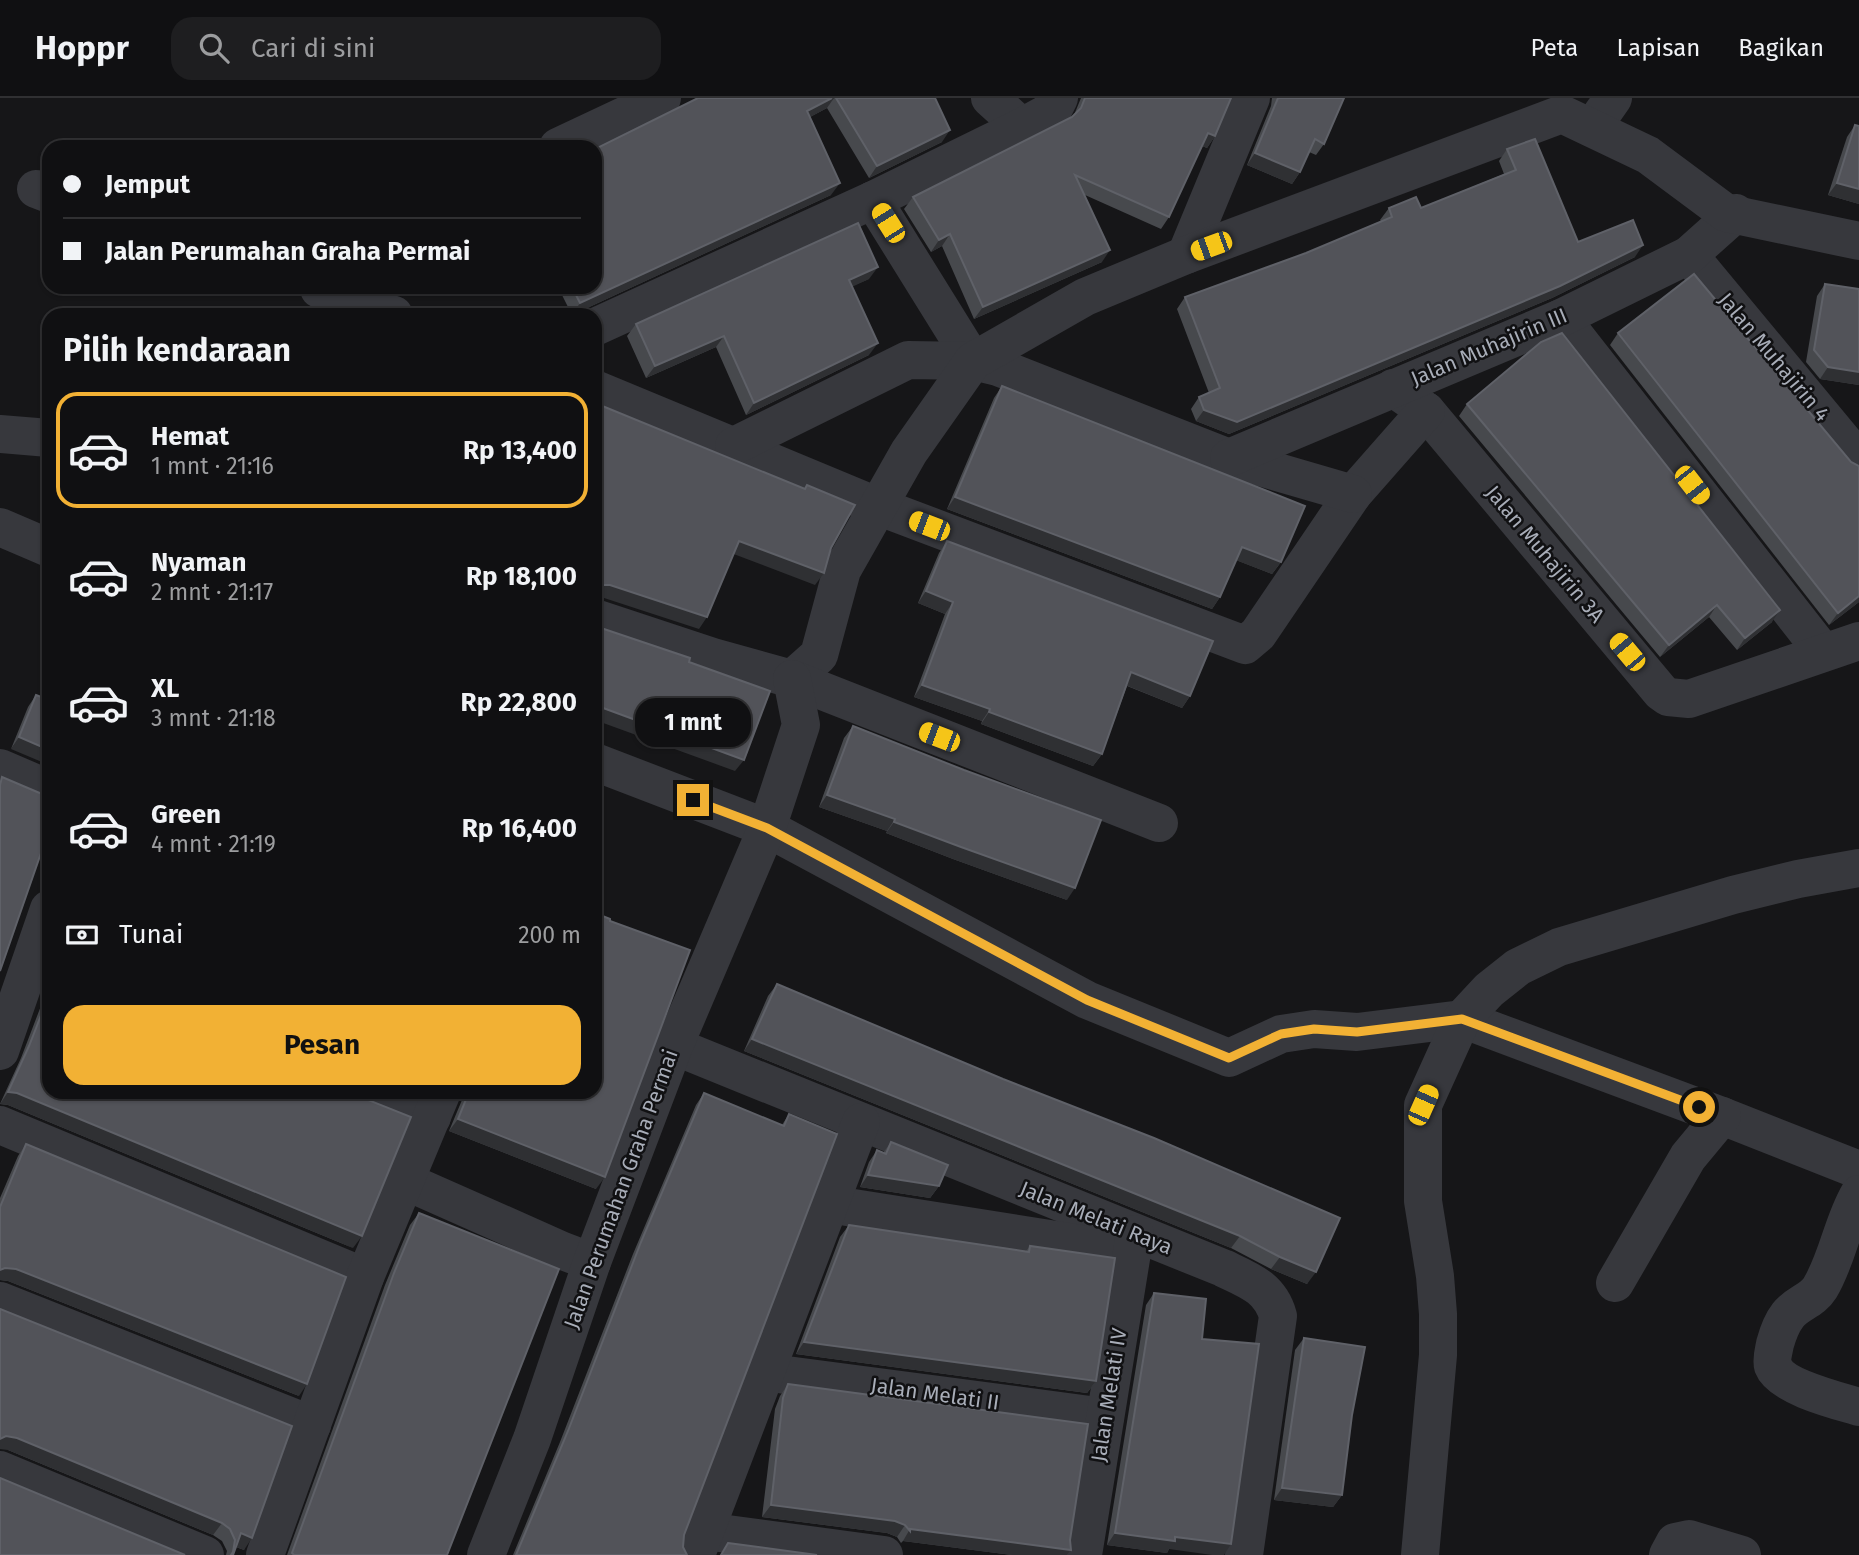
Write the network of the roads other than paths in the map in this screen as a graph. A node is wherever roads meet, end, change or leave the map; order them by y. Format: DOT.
graph roads {
  1 [pos="662,98"];
  2 [pos="990,98"];
  3 [pos="1059,98"];
  4 [pos="1251,98"];
  5 [pos="1576,110"];
  6 [pos="1023,127"];
  7 [pos="573,140"];
  8 [pos="873,200"];
  9 [pos="1736,213"];
  10 [pos="1859,241"];
  11 [pos="1186,255"];
  12 [pos="1689,255"];
  13 [pos="333,294"];
  14 [pos="374,308"];
  15 [pos="1561,318"];
  16 [pos="602,324"];
  17 [pos="972,361"];
  18 [pos="1393,387"];
  19 [pos="602,392"];
  20 [pos="1859,409"];
  21 [pos="1426,411"];
  22 [pos="1821,414"];
  23 [pos="0,434"];
  24 [pos="42,437"];
  25 [pos="734,446"];
  26 [pos="1229,458"];
  27 [pos="1859,460"];
  28 [pos="1353,494"];
  29 [pos="877,506"];
  30 [pos="0,527"];
  31 [pos="42,545"];
  32 [pos="602,620"];
  33 [pos="1859,641"];
  34 [pos="1823,652"];
  35 [pos="792,679"];
  36 [pos="602,765"];
  37 [pos="0,768"];
  38 [pos="42,786"];
  39 [pos="1159,823"];
  40 [pos="767,828"];
  41 [pos="1859,868"];
  42 [pos="41,964"];
  43 [pos="1462,1019"];
  44 [pos="674,1046"];
  45 [pos="0,1051"];
  46 [pos="405,1099"];
  47 [pos="437,1105"];
  48 [pos="1722,1115"];
  49 [pos="861,1122"];
  50 [pos="0,1125"];
  51 [pos="1859,1170"];
  52 [pos="405,1181"];
  53 [pos="1859,1194"];
  54 [pos="828,1204"];
  55 [pos="1133,1243"];
  56 [pos="592,1262"];
  57 [pos="365,1277"];
  58 [pos="1615,1283"];
  59 [pos="0,1301"];
  60 [pos="764,1372"];
  61 [pos="1859,1407"];
  62 [pos="1105,1417"];
  63 [pos="313,1425"];
  64 [pos="0,1470"];
  65 [pos="700,1543"];
  66 [pos="205,1555"];
  67 [pos="265,1555"];
  68 [pos="486,1555"];
  69 [pos="884,1555"];
  70 [pos="1083,1555"];
  71 [pos="1244,1555"];
  72 [pos="1420,1555"];
  73 [pos="1668,1555"];
  74 [pos="1742,1555"];
  1 -- 7 [label="street"];
  2 -- 6 [label="street"];
  3 -- 6 [label="street"];
  4 -- 11 [label="street"];
  5 -- 9 [label="street"];
  5 -- 11 [label="street"];
  6 -- 8 [label="street"];
  8 -- 16 [label="street"];
  8 -- 17 [label="street"];
  9 -- 10 [label="street"];
  9 -- 12 [label="street, Jalan Muhajirin III"];
  11 -- 17 [label="street"];
  12 -- 15 [label="street, Jalan Muhajirin III"];
  12 -- 22 [label="street, Jalan Muhajirin 4"];
  13 -- 14 [label="street"];
  15 -- 18 [label="street, Jalan Muhajirin III"];
  15 -- 34 [label="street"];
  17 -- 25 [label="street"];
  17 -- 26 [label="street"];
  17 -- 29 [label="street"];
  18 -- 21 [label="street, Jalan Muhajirin 3A"];
  18 -- 26 [label="street, Jalan Muhajirin III"];
  19 -- 25 [label="street"];
  20 -- 22 [label="street"];
  21 -- 28 [label="street"];
  21 -- 34 [label="street, Jalan Muhajirin 3A"];
  22 -- 27 [label="street, Jalan Muhajirin 4"];
  23 -- 24 [label="street"];
  25 -- 29 [label="street"];
  26 -- 28 [label="street"];
  28 -- 29 [label="street"];
  29 -- 35 [label="street"];
  30 -- 31 [label="street"];
  32 -- 35 [label="street"];
  33 -- 34 [label="street, Jalan Muhajirin 3A"];
  35 -- 39 [label="street"];
  35 -- 40 [label="street, Jalan Perumahan Graha Permai"];
  36 -- 40 [label="street"];
  37 -- 38 [label="street"];
  40 -- 43 [label="street"];
  40 -- 44 [label="street, Jalan Perumahan Graha Permai"];
  41 -- 43 [label="street"];
  42 -- 45 [label="street"];
  43 -- 48 [label="street"];
  43 -- 72 [label="street"];
  44 -- 49 [label="street, Jalan Melati Raya"];
  44 -- 56 [label="street, Jalan Perumahan Graha Permai"];
  46 -- 47 [label="street"];
  47 -- 52 [label="street"];
  48 -- 51 [label="street"];
  48 -- 58 [label="street"];
  49 -- 54 [label="street"];
  49 -- 55 [label="street, Jalan Melati Raya"];
  50 -- 57 [label="street"];
  52 -- 56 [label="street"];
  52 -- 57 [label="street"];
  53 -- 61 [label="street"];
  54 -- 55 [label="street"];
  54 -- 60 [label="street"];
  55 -- 62 [label="street, Jalan Melati IV"];
  55 -- 71 [label="street, Jalan Melati Raya"];
  56 -- 68 [label="street, Jalan Perumahan Graha Permai"];
  57 -- 63 [label="street"];
  59 -- 63 [label="street"];
  60 -- 62 [label="street, Jalan Melati II"];
  60 -- 65 [label="street"];
  62 -- 70 [label="street, Jalan Melati IV"];
  63 -- 67 [label="street"];
  64 -- 66 [label="street"];
  65 -- 69 [label="street"];
  73 -- 74 [label="street"];
}
